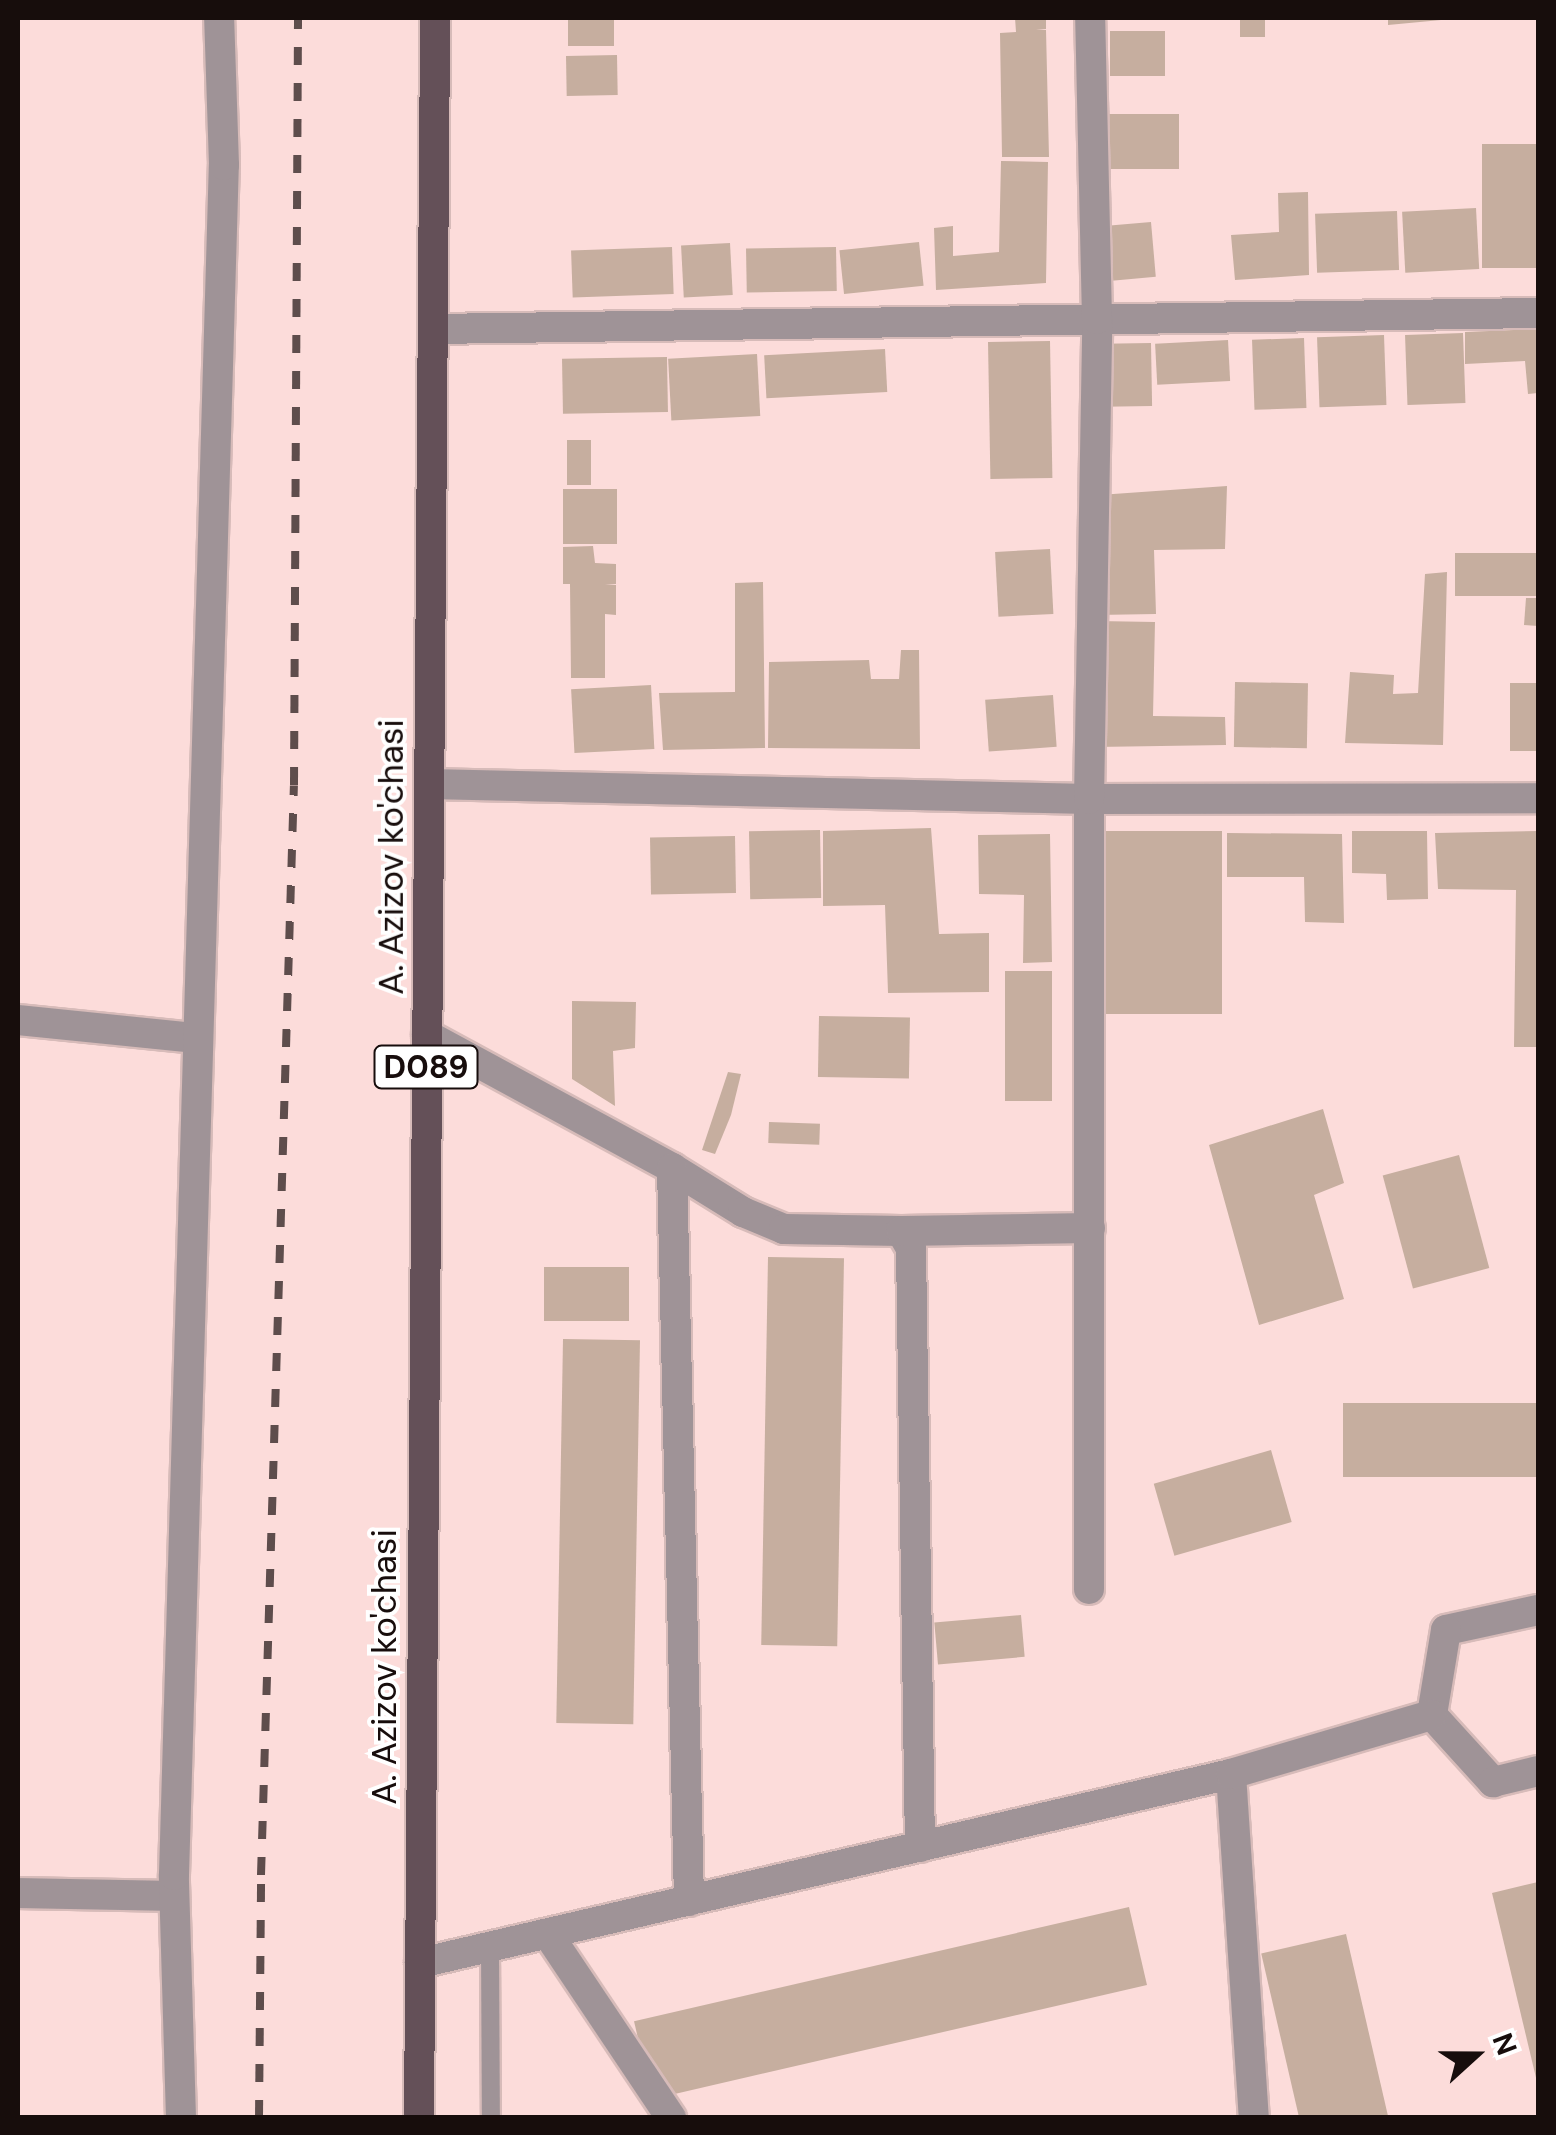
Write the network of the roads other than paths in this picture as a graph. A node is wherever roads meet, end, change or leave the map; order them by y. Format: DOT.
graph roads {
  1 [pos="220,18"];
  2 [pos="435,18"];
  3 [pos="1090,18"];
  4 [pos="1538,314"];
  5 [pos="1098,320"];
  6 [pos="433,329"];
  7 [pos="429,784"];
  8 [pos="1089,798"];
  9 [pos="1538,798"];
  10 [pos="18,1020"];
  11 [pos="427,1035"];
  12 [pos="196,1038"];
  13 [pos="672,1168"];
  14 [pos="1090,1228"];
  15 [pos="901,1231"];
  16 [pos="1089,1589"];
  17 [pos="1538,1610"];
  18 [pos="1432,1714"];
  19 [pos="1538,1770"];
  20 [pos="1231,1774"];
  21 [pos="920,1847"];
  22 [pos="18,1893"];
  23 [pos="174,1896"];
  24 [pos="690,1900"];
  25 [pos="548,1934"];
  26 [pos="490,1947"];
  27 [pos="420,1963"];
  28 [pos="181,2118"];
  29 [pos="418,2118"];
  30 [pos="492,2118"];
  31 [pos="672,2118"];
  32 [pos="1254,2118"];
  1 -- 12 [label="street"];
  2 -- 6 [label="main road, A. Azizov ko'chasi / D089"];
  3 -- 5 [label="street"];
  4 -- 5 [label="street"];
  5 -- 6 [label="street"];
  5 -- 8 [label="street"];
  6 -- 7 [label="main road, A. Azizov ko'chasi / D089"];
  7 -- 8 [label="street"];
  7 -- 11 [label="main road, A. Azizov ko'chasi / D089"];
  8 -- 9 [label="street"];
  8 -- 14 [label="street"];
  10 -- 12 [label="street"];
  11 -- 13 [label="street"];
  11 -- 27 [label="main road, A. Azizov ko'chasi / D089"];
  12 -- 23 [label="street"];
  13 -- 15 [label="street"];
  13 -- 24 [label="street"];
  14 -- 15 [label="street"];
  14 -- 16 [label="street"];
  15 -- 21 [label="street"];
  17 -- 18 [label="street"];
  18 -- 19 [label="street"];
  18 -- 20 [label="street"];
  20 -- 21 [label="street"];
  20 -- 32 [label="street"];
  21 -- 24 [label="street"];
  22 -- 23 [label="street"];
  23 -- 28 [label="street"];
  24 -- 25 [label="street"];
  25 -- 26 [label="street"];
  25 -- 31 [label="street"];
  26 -- 27 [label="street"];
  26 -- 30 [label="lane"];
  27 -- 29 [label="main road, A. Azizov ko'chasi / D089"];
}
